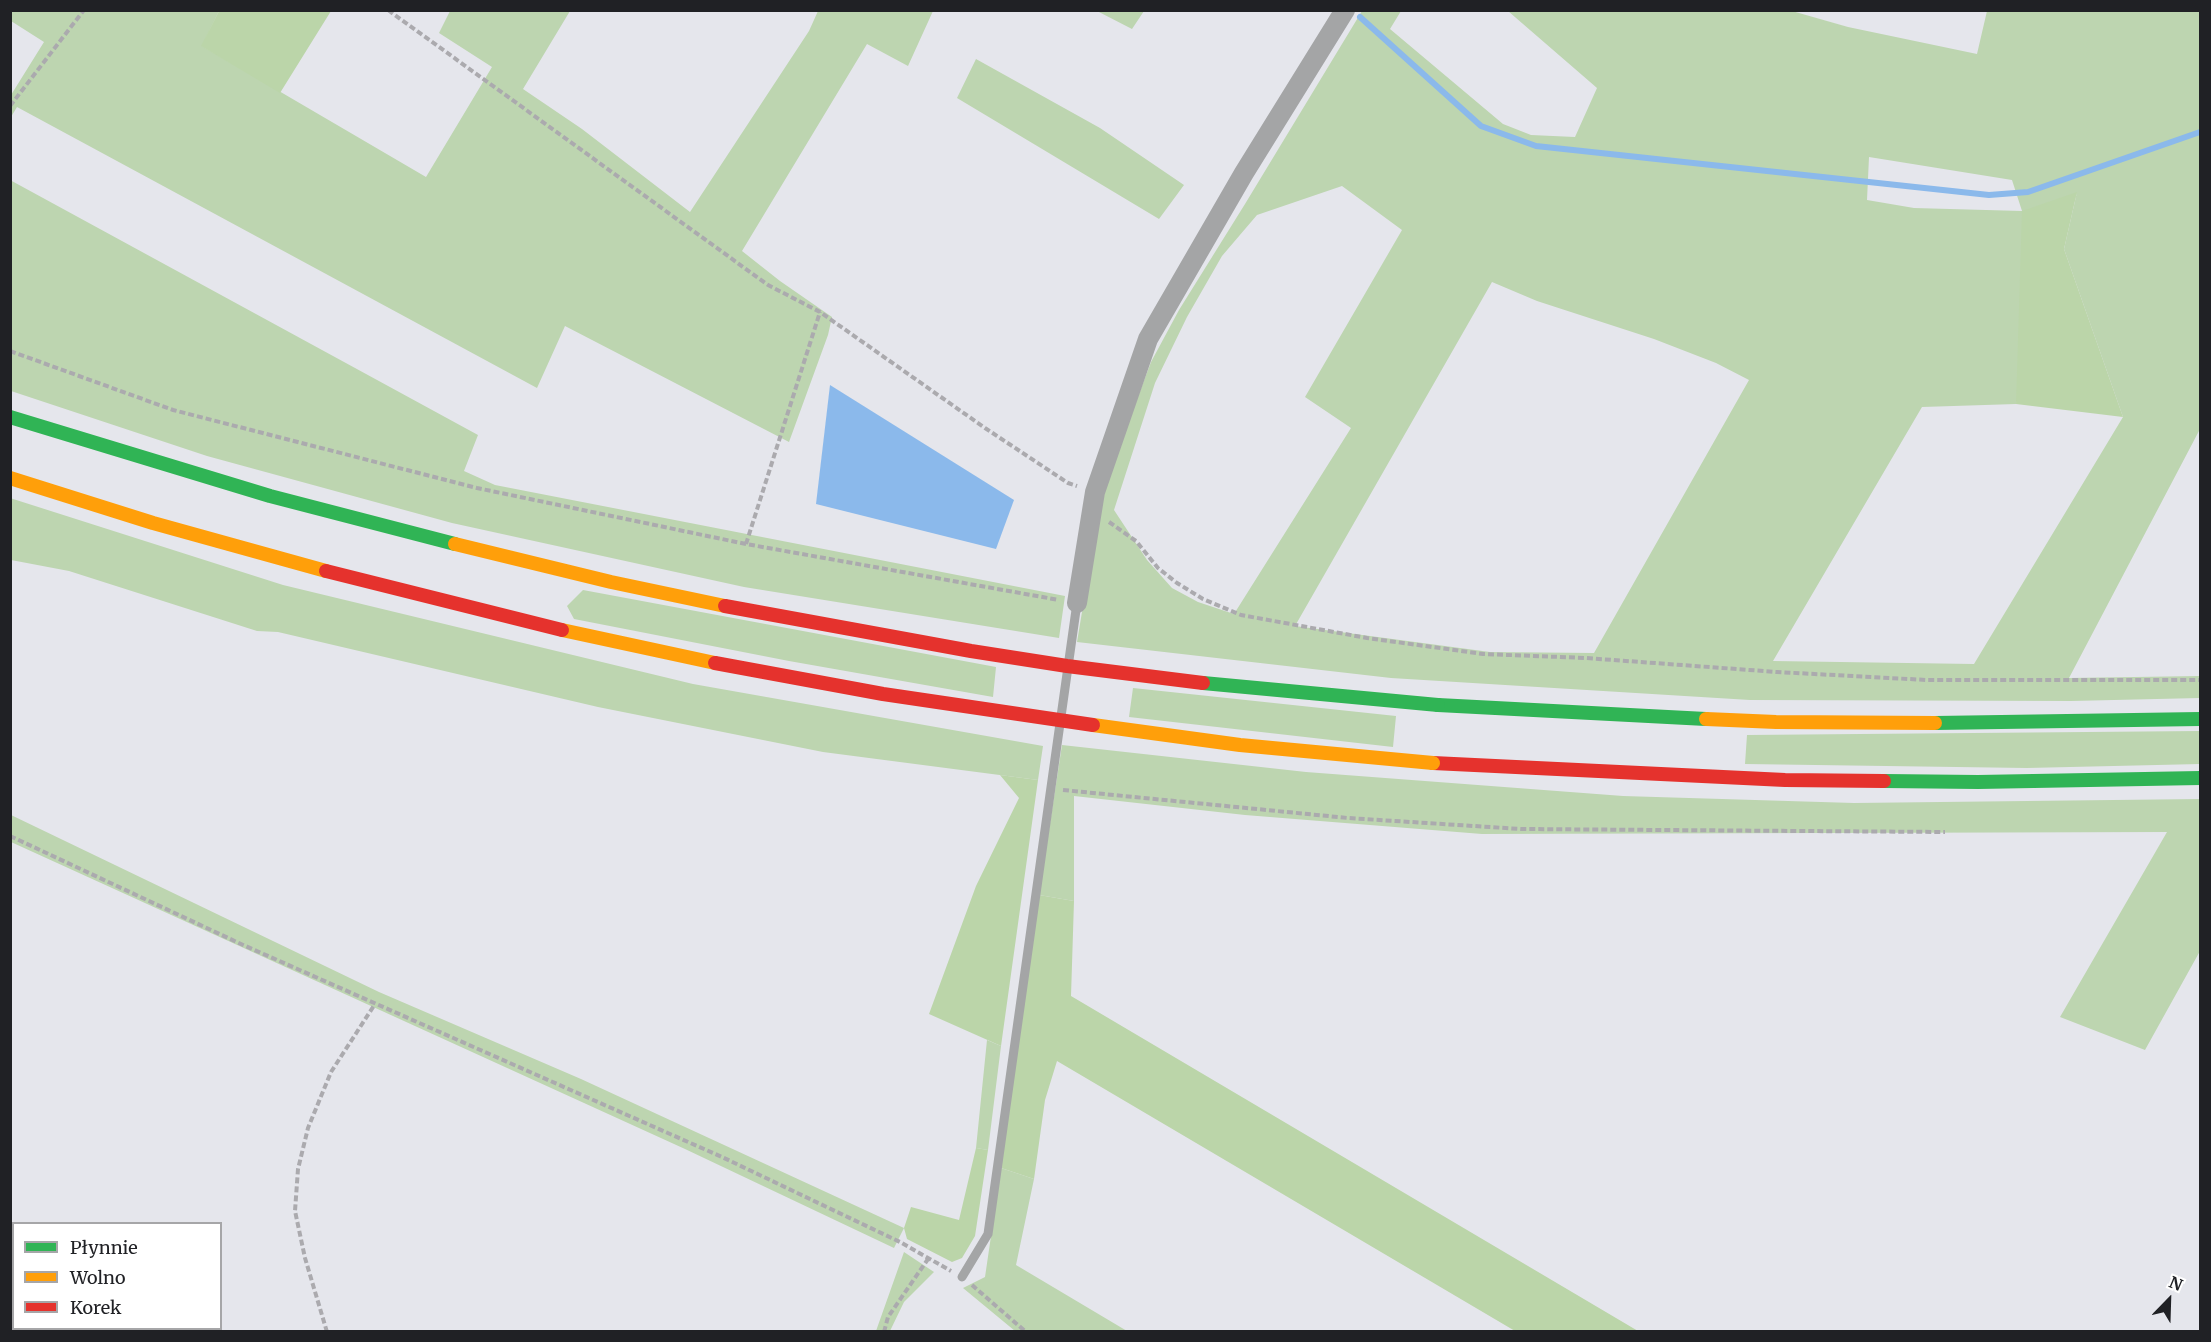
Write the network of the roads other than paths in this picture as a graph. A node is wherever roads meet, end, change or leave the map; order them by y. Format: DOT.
graph roads {
  1 [pos="1345,10"];
  2 [pos="10,417"];
  3 [pos="10,478"];
  4 [pos="1077,603"];
  5 [pos="2200,719"];
  6 [pos="2200,778"];
  7 [pos="962,1277"];
  1 -- 4 [label="street"];
  2 -- 5 [label="highway, bridge"];
  3 -- 6 [label="highway, bridge"];
  4 -- 7 [label="lane"];
}
